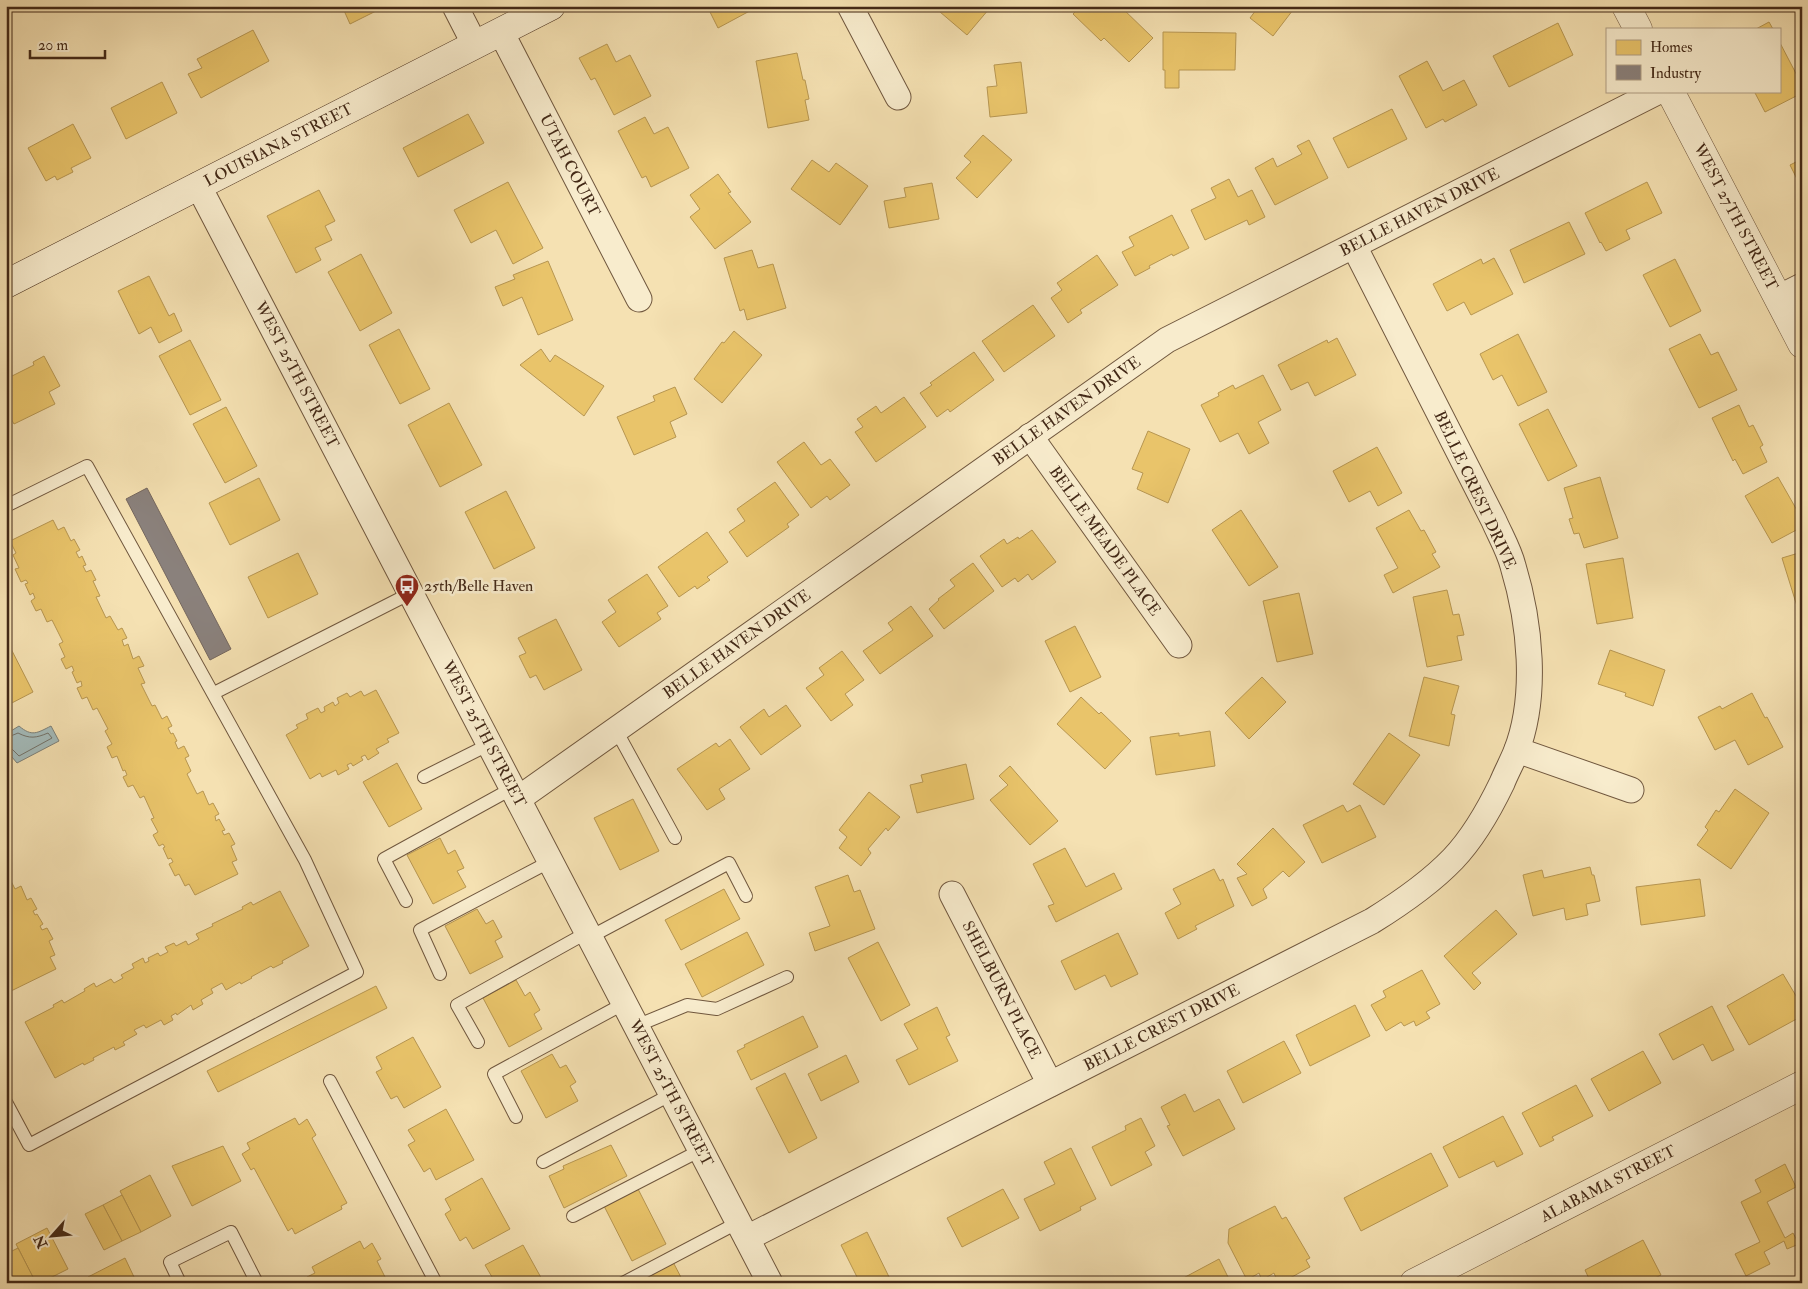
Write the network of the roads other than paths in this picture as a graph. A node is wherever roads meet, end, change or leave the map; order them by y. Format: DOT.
graph roads {
  1 [pos="455,6"];
  2 [pos="551,6"];
  3 [pos="850,6"];
  4 [pos="1626,6"];
  5 [pos="1637,28"];
  6 [pos="501,32"];
  7 [pos="475,45"];
  8 [pos="1656,92"];
  9 [pos="1671,92"];
  10 [pos="898,97"];
  11 [pos="198,185"];
  12 [pos="1354,246"];
  13 [pos="6,284"];
  14 [pos="1802,286"];
  15 [pos="1778,298"];
  16 [pos="639,299"];
  17 [pos="1802,344"];
  18 [pos="1030,436"];
  19 [pos="6,506"];
  20 [pos="411,593"];
  21 [pos="1179,645"];
  22 [pos="214,694"];
  23 [pos="616,730"];
  24 [pos="490,744"];
  25 [pos="1517,750"];
  26 [pos="424,777"];
  27 [pos="1631,790"];
  28 [pos="516,793"];
  29 [pos="675,838"];
  30 [pos="551,861"];
  31 [pos="952,894"];
  32 [pos="746,896"];
  33 [pos="406,901"];
  34 [pos="589,935"];
  35 [pos="440,974"];
  36 [pos="786,977"];
  37 [pos="625,1003"];
  38 [pos="636,1026"];
  39 [pos="478,1042"];
  40 [pos="330,1081"];
  41 [pos="1050,1084"];
  42 [pos="1802,1085"];
  43 [pos="672,1094"];
  44 [pos="6,1102"];
  45 [pos="516,1117"];
  46 [pos="701,1150"];
  47 [pos="543,1162"];
  48 [pos="573,1216"];
  49 [pos="743,1230"];
  50 [pos="180,1283"];
  51 [pos="256,1283"];
  52 [pos="436,1283"];
  53 [pos="623,1283"];
  54 [pos="770,1283"];
  55 [pos="1414,1283"];
  1 -- 7 [label="street"];
  2 -- 6 [label="street, LOUISIANA STREET"];
  3 -- 10 [label="street"];
  4 -- 5 [label="street"];
  6 -- 7 [label="street, LOUISIANA STREET"];
  6 -- 16 [label="street, UTAH COURT"];
  7 -- 11 [label="street, LOUISIANA STREET"];
  8 -- 12 [label="street, BELLE HAVEN DRIVE"];
  9 -- 15 [label="street, WEST 27TH STREET"];
  11 -- 13 [label="street, LOUISIANA STREET"];
  11 -- 20 [label="street, WEST 25TH STREET"];
  12 -- 18 [label="street, BELLE HAVEN DRIVE"];
  12 -- 25 [label="street, BELLE CREST DRIVE"];
  14 -- 15 [label="street"];
  15 -- 17 [label="street, WEST 27TH STREET"];
  18 -- 21 [label="street, BELLE MEADE PLACE"];
  18 -- 23 [label="street, BELLE HAVEN DRIVE"];
  19 -- 22 [label="lane"];
  20 -- 22 [label="lane"];
  20 -- 24 [label="street, WEST 25TH STREET"];
  22 -- 44 [label="lane"];
  23 -- 28 [label="street, BELLE HAVEN DRIVE"];
  23 -- 29 [label="lane"];
  24 -- 26 [label="lane"];
  24 -- 28 [label="street, WEST 25TH STREET"];
  25 -- 27 [label="street"];
  25 -- 41 [label="street, BELLE CREST DRIVE"];
  28 -- 30 [label="street, WEST 25TH STREET"];
  28 -- 33 [label="lane"];
  30 -- 34 [label="street, WEST 25TH STREET"];
  30 -- 35 [label="lane"];
  31 -- 41 [label="street, SHELBURN PLACE"];
  32 -- 34 [label="lane"];
  34 -- 37 [label="street, WEST 25TH STREET"];
  34 -- 39 [label="lane"];
  36 -- 38 [label="lane"];
  37 -- 38 [label="street, WEST 25TH STREET"];
  37 -- 45 [label="lane"];
  38 -- 43 [label="street, WEST 25TH STREET"];
  40 -- 52 [label="lane"];
  41 -- 49 [label="street, BELLE CREST DRIVE"];
  42 -- 55 [label="street, ALABAMA STREET"];
  43 -- 46 [label="street, WEST 25TH STREET"];
  43 -- 47 [label="lane"];
  46 -- 48 [label="lane"];
  46 -- 49 [label="street, WEST 25TH STREET"];
  49 -- 53 [label="lane"];
  49 -- 54 [label="street, WEST 25TH STREET"];
  50 -- 51 [label="lane"];
}
